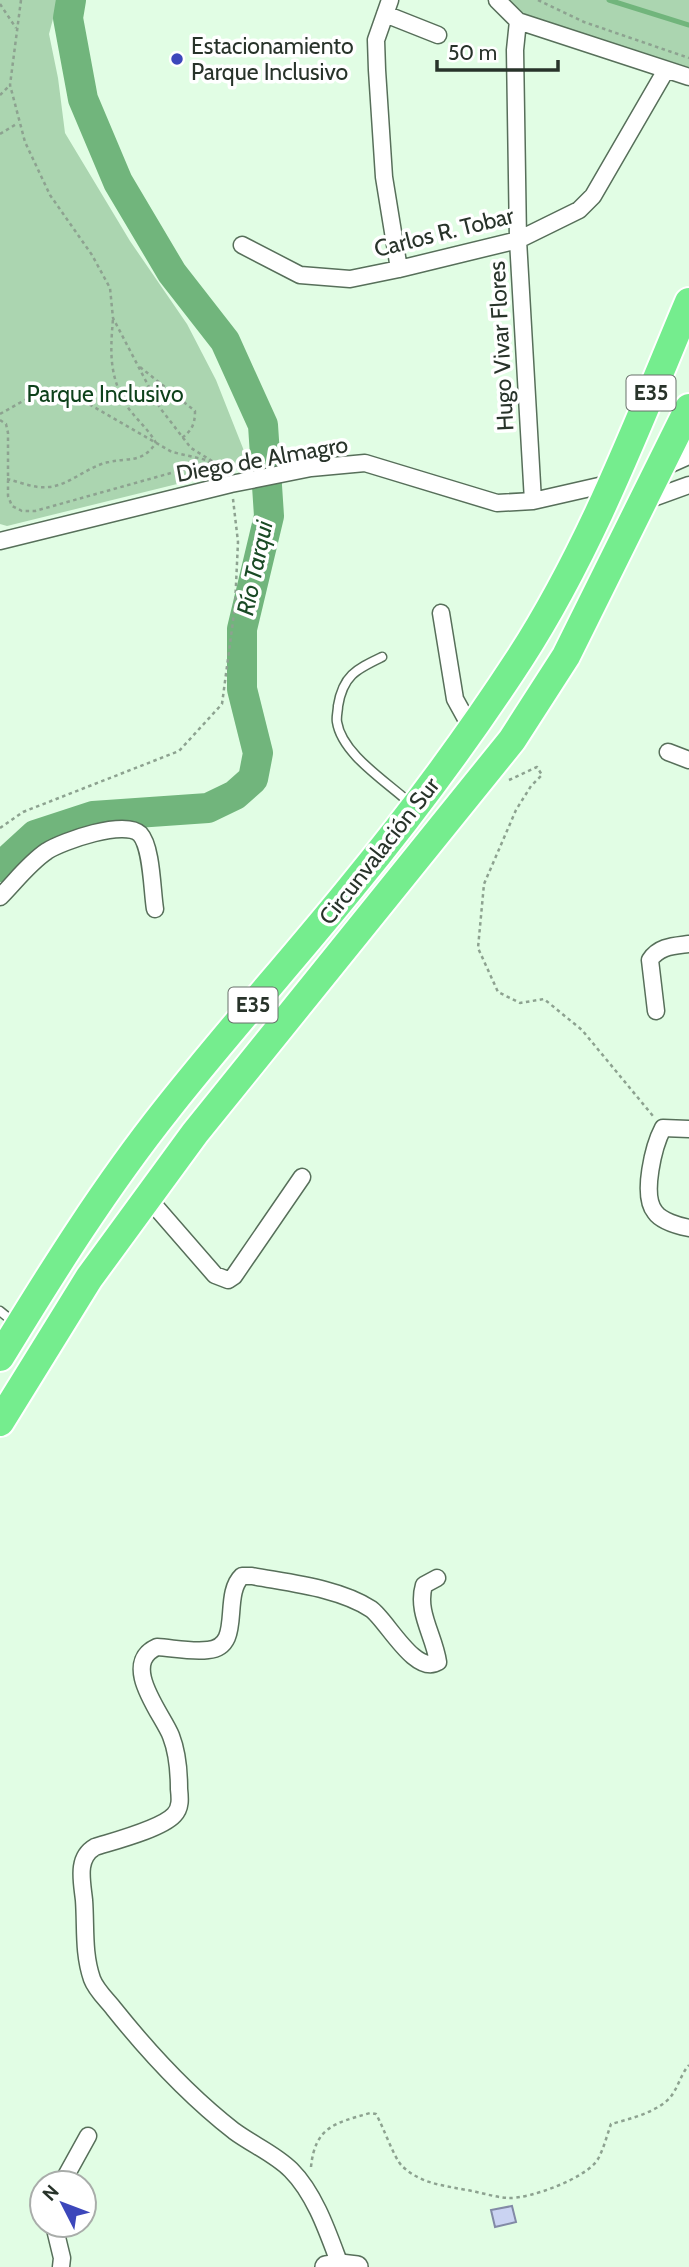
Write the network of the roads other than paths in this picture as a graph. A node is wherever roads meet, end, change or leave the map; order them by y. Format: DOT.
graph roads {
  1 [pos="497,0"];
  2 [pos="388,7"];
  3 [pos="518,21"];
  4 [pos="438,35"];
  5 [pos="666,70"];
  6 [pos="689,77"];
  7 [pos="518,240"];
  8 [pos="242,245"];
  9 [pos="399,269"];
  10 [pos="689,302"];
  11 [pos="689,408"];
  12 [pos="689,453"];
  13 [pos="660,466"];
  14 [pos="612,482"];
  15 [pos="689,485"];
  16 [pos="534,501"];
  17 [pos="642,502"];
  18 [pos="0,541"];
  19 [pos="440,613"];
  20 [pos="382,657"];
  21 [pos="471,728"];
  22 [pos="668,752"];
  23 [pos="689,760"];
  24 [pos="414,807"];
  25 [pos="0,897"];
  26 [pos="155,909"];
  27 [pos="689,944"];
  28 [pos="656,1011"];
  29 [pos="689,1129"];
  30 [pos="302,1177"];
  31 [pos="148,1198"];
  32 [pos="689,1228"];
  33 [pos="9,1318"];
  34 [pos="0,1355"];
  35 [pos="0,1422"];
  36 [pos="436,1578"];
  37 [pos="89,2136"];
  38 [pos="70,2169"];
  39 [pos="57,2239"];
  40 [pos="341,2266"];
  41 [pos="61,2267"];
  1 -- 3 [label="street"];
  2 -- 4 [label="street"];
  2 -- 9 [label="street"];
  3 -- 5 [label="street"];
  3 -- 7 [label="street, Hugo Vivar Flores"];
  5 -- 6 [label="street"];
  5 -- 7 [label="street, Carlos R. Tobar"];
  7 -- 9 [label="street, Carlos R. Tobar"];
  7 -- 16 [label="street, Hugo Vivar Flores"];
  8 -- 9 [label="street, Carlos R. Tobar"];
  10 -- 14 [label="highway, Circunvalación Sur / E35"];
  11 -- 13 [label="highway, Circunvalación Sur / E35"];
  12 -- 13 [label="street"];
  13 -- 17 [label="highway, Circunvalación Sur / E35"];
  14 -- 16 [label="street, Diego de Almagro"];
  14 -- 21 [label="highway, Circunvalación Sur / E35"];
  15 -- 17 [label="street"];
  16 -- 18 [label="street, Diego de Almagro"];
  17 -- 31 [label="highway, Circunvalación Sur / E35"];
  19 -- 21 [label="street"];
  20 -- 24 [label="lane"];
  21 -- 24 [label="highway, Circunvalación Sur / E35"];
  22 -- 23 [label="street"];
  24 -- 33 [label="highway, Circunvalación Sur / E35"];
  25 -- 26 [label="street"];
  27 -- 28 [label="street"];
  29 -- 32 [label="street"];
  30 -- 31 [label="street"];
  31 -- 35 [label="highway, Circunvalación Sur / E35"];
  33 -- 34 [label="highway, Circunvalación Sur / E35"];
  36 -- 40 [label="street"];
  37 -- 38 [label="street"];
  39 -- 41 [label="street"];
}
